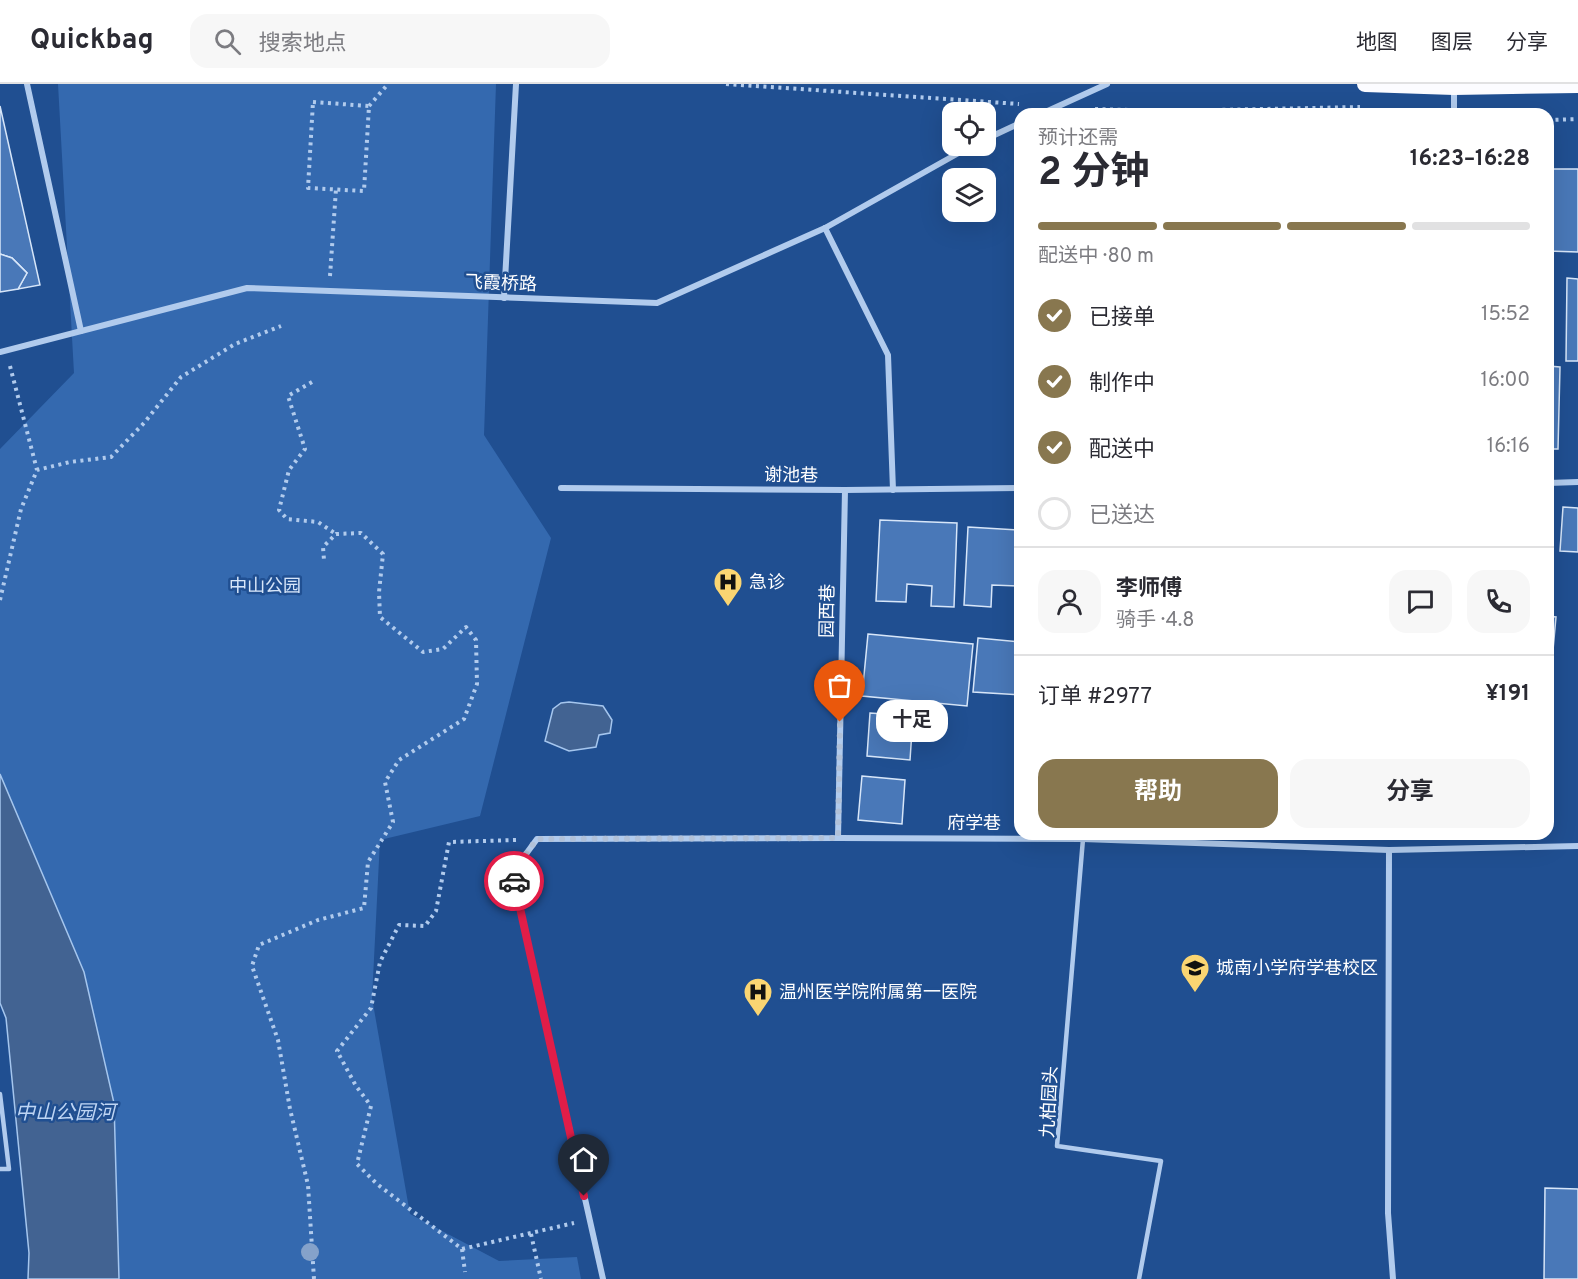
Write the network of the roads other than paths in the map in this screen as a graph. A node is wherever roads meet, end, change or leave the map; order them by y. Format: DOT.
graph roads {
  1 [pos="27,84"];
  2 [pos="516,84"];
  3 [pos="1107,84"];
  4 [pos="1365,84"];
  5 [pos="1454,85"];
  6 [pos="1578,85"];
  7 [pos="1054,108"];
  8 [pos="1454,108"];
  9 [pos="1014,126"];
  10 [pos="996,134"];
  11 [pos="953,156"];
  12 [pos="825,228"];
  13 [pos="504,298"];
  14 [pos="81,331"];
  15 [pos="3,352"];
  16 [pos="1578,482"];
  17 [pos="1554,483"];
  18 [pos="561,488"];
  19 [pos="1014,488"];
  20 [pos="845,490"];
  21 [pos="894,490"];
  22 [pos="838,838"];
  23 [pos="1014,839"];
  24 [pos="1083,840"];
  25 [pos="1111,840"];
  26 [pos="1578,846"];
  27 [pos="1389,850"];
  28 [pos="0,1094"];
  29 [pos="0,1169"];
  30 [pos="603,1279"];
  31 [pos="1138,1279"];
  32 [pos="1393,1279"];
  1 -- 14 [label="street"];
  2 -- 13 [label="street"];
  3 -- 7 [label="street"];
  4 -- 5 [label="highway"];
  5 -- 6 [label="highway"];
  5 -- 8 [label="street"];
  9 -- 10 [label="street"];
  11 -- 12 [label="street, 飞霞桥路"];
  12 -- 13 [label="street, 飞霞桥路"];
  12 -- 21 [label="street"];
  13 -- 14 [label="street, 飞霞桥路"];
  14 -- 15 [label="street, 飞霞桥路"];
  16 -- 17 [label="street"];
  18 -- 20 [label="street, 谢池巷"];
  19 -- 21 [label="street, 谢池巷"];
  20 -- 21 [label="street, 谢池巷"];
  20 -- 22 [label="street, 园西巷"];
  22 -- 23 [label="street, 府学巷"];
  22 -- 30 [label="street"];
  24 -- 31 [label="lane, 九柏园头"];
  25 -- 27 [label="street, 府学巷"];
  26 -- 27 [label="street, 府学巷"];
  27 -- 32 [label="street"];
  28 -- 29 [label="lane"];
}
